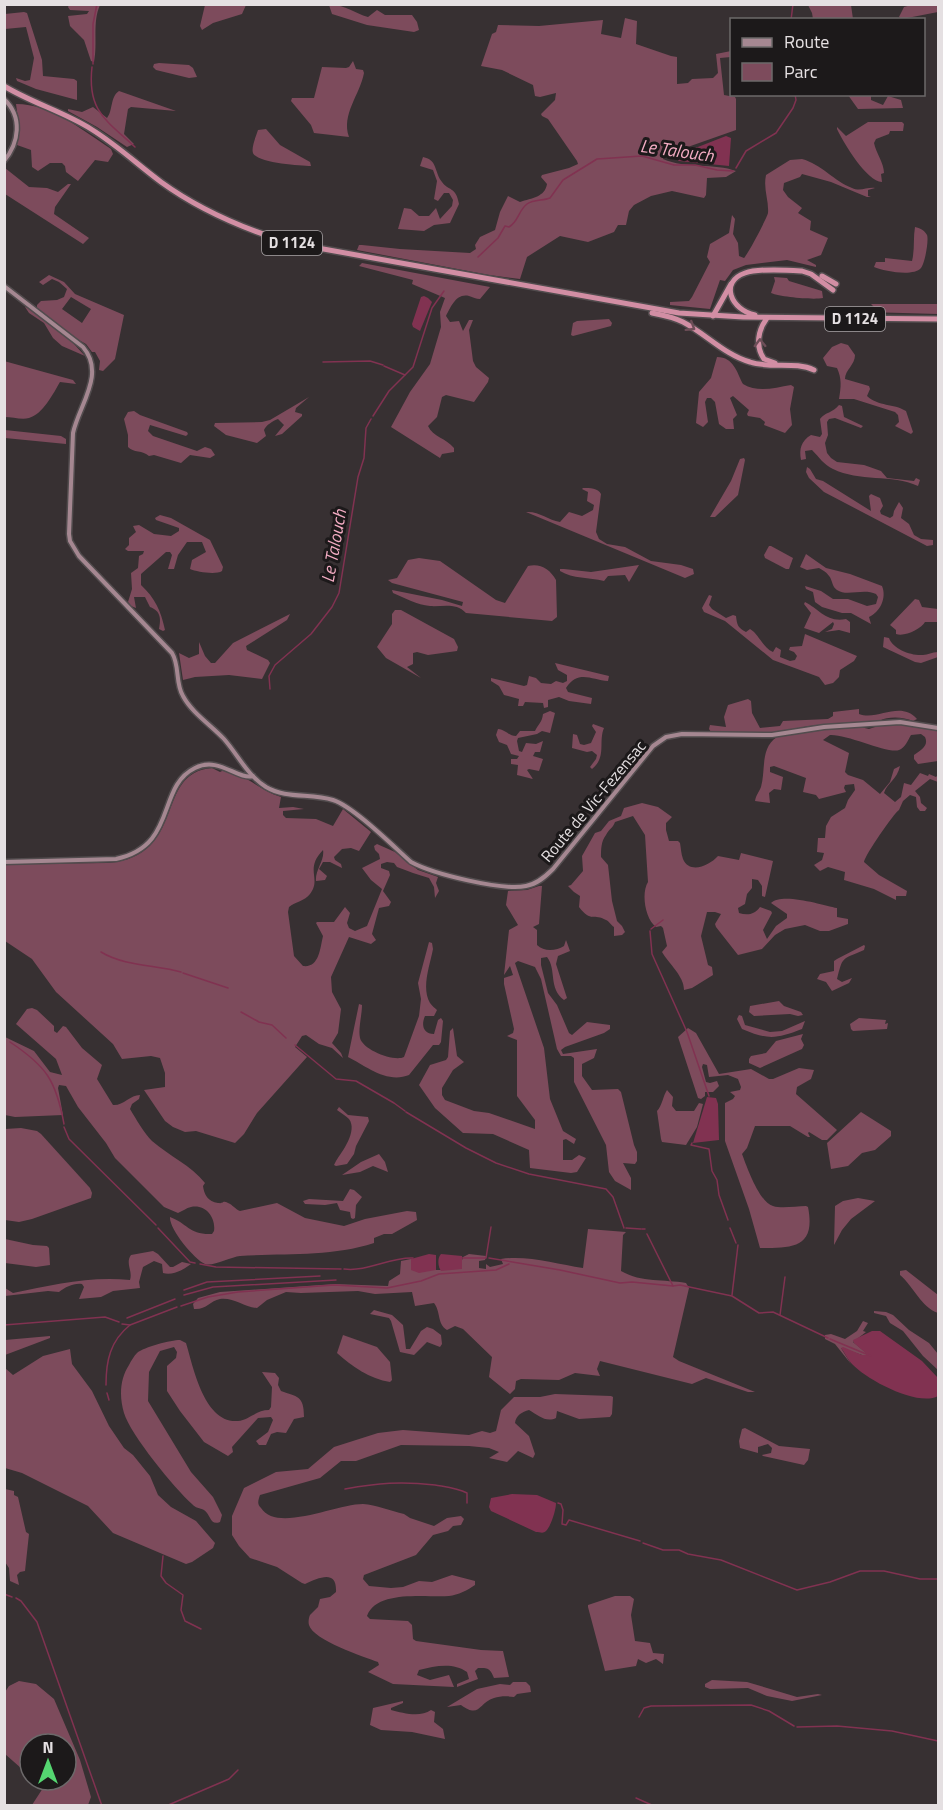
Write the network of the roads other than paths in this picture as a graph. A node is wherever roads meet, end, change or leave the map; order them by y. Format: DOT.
graph roads {
  1 [pos="4,86"];
  2 [pos="6,100"];
  3 [pos="4,161"];
  4 [pos="4,286"];
  5 [pos="616,303"];
  6 [pos="713,316"];
  7 [pos="769,318"];
  8 [pos="939,319"];
  9 [pos="939,728"];
  10 [pos="253,776"];
  11 [pos="4,862"];
  1 -- 5 [label="highway, D 1124"];
  2 -- 3 [label="main road"];
  4 -- 10 [label="main road, Route de Vic-Fezensac"];
  5 -- 6 [label="highway, D 1124"];
  5 -- 7 [label="highway, one-way"];
  6 -- 7 [label="highway, D 1124"];
  6 -- 7 [label="highway"];
  7 -- 8 [label="highway, D 1124"];
  9 -- 10 [label="main road, Route de Vic-Fezensac"];
  10 -- 11 [label="main road"];
}
